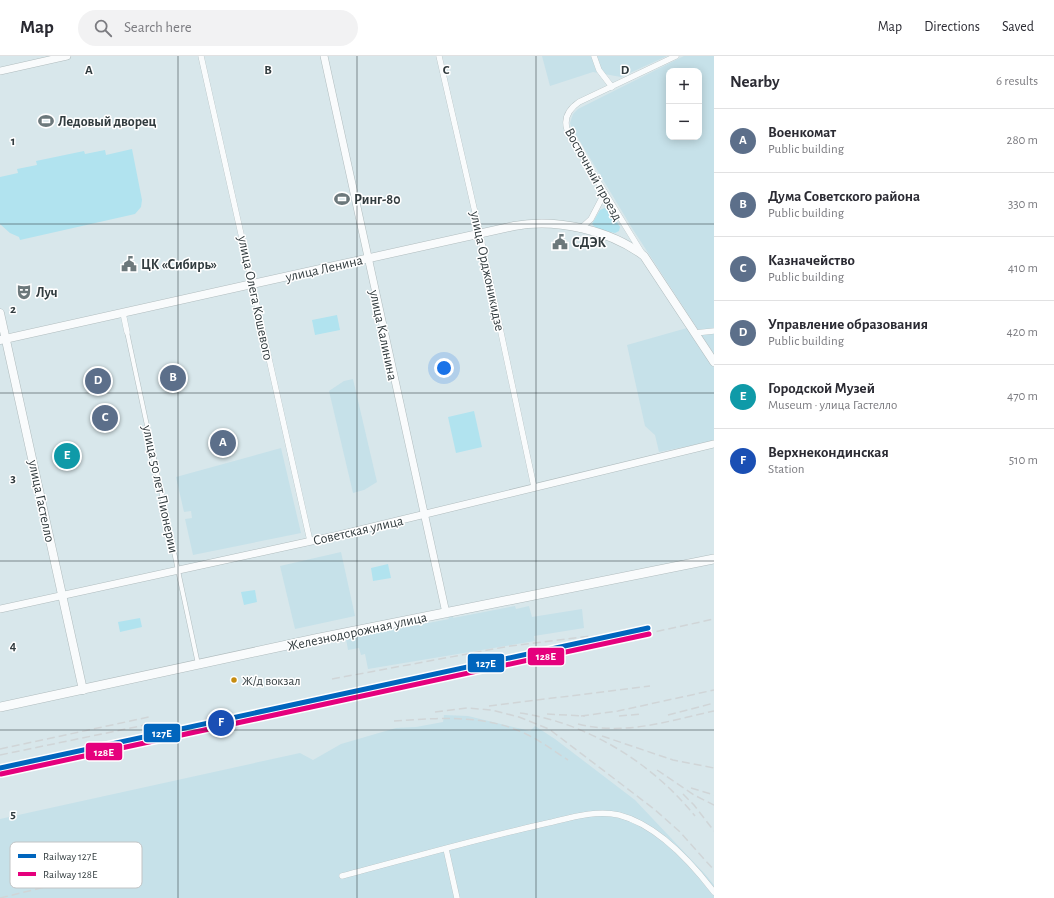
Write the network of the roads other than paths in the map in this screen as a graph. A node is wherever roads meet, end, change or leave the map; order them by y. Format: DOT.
graph roads {
  1 [pos="67,56"];
  2 [pos="201,56"];
  3 [pos="324,56"];
  4 [pos="439,56"];
  5 [pos="594,56"];
  6 [pos="676,56"];
  7 [pos="0,71"];
  8 [pos="612,87"];
  9 [pos="604,194"];
  10 [pos="580,229"];
  11 [pos="480,234"];
  12 [pos="644,256"];
  13 [pos="368,258"];
  14 [pos="253,284"];
  15 [pos="0,313"];
  16 [pos="123,313"];
  17 [pos="714,331"];
  18 [pos="127,332"];
  19 [pos="695,333"];
  20 [pos="3,339"];
  21 [pos="714,362"];
  22 [pos="714,444"];
  23 [pos="534,487"];
  24 [pos="424,514"];
  25 [pos="310,541"];
  26 [pos="714,559"];
  27 [pos="178,570"];
  28 [pos="62,595"];
  29 [pos="0,609"];
  30 [pos="446,613"];
  31 [pos="199,665"];
  32 [pos="83,690"];
  33 [pos="0,707"];
  34 [pos="446,849"];
  35 [pos="342,876"];
  36 [pos="714,892"];
  37 [pos="457,898"];
  1 -- 7 [label="street"];
  2 -- 14 [label="street, улица Олега Кошевого"];
  3 -- 13 [label="street, улица Калинина"];
  4 -- 11 [label="street, улица Орджоникидзе"];
  5 -- 8 [label="street"];
  6 -- 8 [label="street, Восточный проезд"];
  8 -- 9 [label="street, Восточный проезд"];
  9 -- 10 [label="street"];
  9 -- 12 [label="street, Восточный проезд"];
  10 -- 11 [label="main road, улица Ленина"];
  10 -- 12 [label="main road, улица Ленина"];
  11 -- 13 [label="main road, улица Ленина"];
  11 -- 23 [label="street, улица Орджоникидзе"];
  12 -- 19 [label="main road"];
  13 -- 14 [label="main road, улица Ленина"];
  13 -- 24 [label="street, улица Калинина"];
  14 -- 16 [label="main road, улица Ленина"];
  14 -- 25 [label="street, улица Олега Кошевого"];
  15 -- 20 [label="main road, улица Гастелло"];
  16 -- 18 [label="street, улица 50 лет Пионерии"];
  16 -- 20 [label="main road, улица Ленина"];
  17 -- 19 [label="street"];
  18 -- 27 [label="street, улица 50 лет Пионерии"];
  19 -- 21 [label="main road"];
  20 -- 28 [label="main road, улица Гастелло"];
  22 -- 23 [label="street, Советская улица"];
  23 -- 24 [label="street, Советская улица"];
  24 -- 25 [label="street, Советская улица"];
  24 -- 30 [label="street, улица Калинина"];
  25 -- 27 [label="street, Советская улица"];
  26 -- 30 [label="main road, Железнодорожная улица"];
  27 -- 28 [label="street, Советская улица"];
  27 -- 31 [label="street, улица 50 лет Пионерии"];
  28 -- 29 [label="street, Советская улица"];
  28 -- 32 [label="main road, улица Гастелло"];
  30 -- 31 [label="main road, Железнодорожная улица"];
  31 -- 32 [label="main road, Железнодорожная улица"];
  32 -- 33 [label="main road, Железнодорожная улица"];
  34 -- 35 [label="street"];
  34 -- 36 [label="street"];
  34 -- 37 [label="street"];
}
